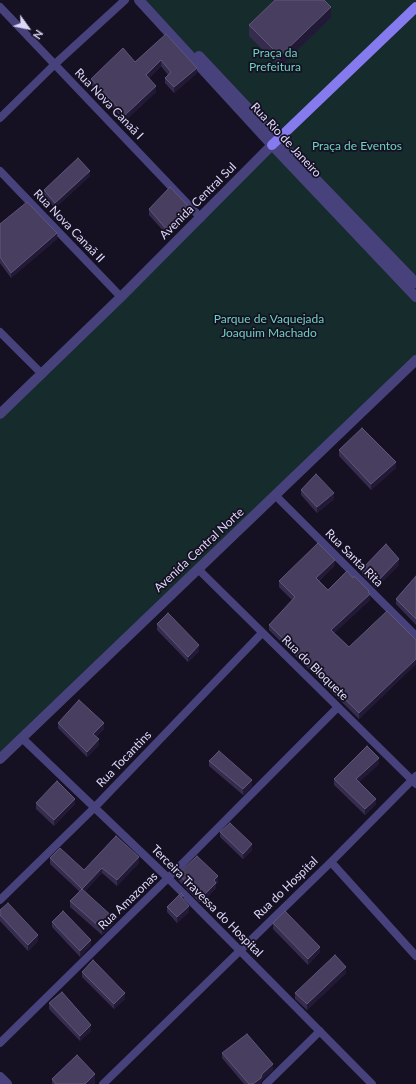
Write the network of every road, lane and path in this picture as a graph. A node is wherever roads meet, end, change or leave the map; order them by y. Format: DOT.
graph roads {
  1 [pos="125,0"];
  2 [pos="139,0"];
  3 [pos="148,0"];
  4 [pos="0,7"];
  5 [pos="416,8"];
  6 [pos="55,64"];
  7 [pos="0,118"];
  8 [pos="275,143"];
  9 [pos="0,172"];
  10 [pos="201,218"];
  11 [pos="416,283"];
  12 [pos="121,296"];
  13 [pos="416,297"];
  14 [pos="0,332"];
  15 [pos="416,360"];
  16 [pos="42,374"];
  17 [pos="0,414"];
  18 [pos="276,496"];
  19 [pos="198,568"];
  20 [pos="262,633"];
  21 [pos="416,636"];
  22 [pos="338,707"];
  23 [pos="22,738"];
  24 [pos="0,760"];
  25 [pos="415,780"];
  26 [pos="94,808"];
  27 [pos="331,862"];
  28 [pos="168,878"];
  29 [pos="0,900"];
  30 [pos="239,950"];
  31 [pos="416,956"];
  32 [pos="320,1031"];
  33 [pos="0,1043"];
  34 [pos="0,1077"];
  35 [pos="7,1084"];
  36 [pos="103,1084"];
  37 [pos="266,1084"];
  38 [pos="372,1084"];
  1 -- 6 [label="street"];
  2 -- 8 [label="street, Rua Rio de Janeiro"];
  3 -- 8 [label="street, Rua Rio de Janeiro"];
  4 -- 6 [label="street, Rua Nova Canaã I"];
  5 -- 8 [label="main road, Avenida Central Sul"];
  6 -- 7 [label="street"];
  6 -- 10 [label="street, Rua Nova Canaã I"];
  8 -- 10 [label="street, Avenida Central Sul"];
  8 -- 11 [label="street, Rua Rio de Janeiro"];
  8 -- 13 [label="street, Rua Rio de Janeiro"];
  9 -- 12 [label="street, Rua Nova Canaã II"];
  10 -- 12 [label="street, Avenida Central Sul"];
  12 -- 16 [label="street, Avenida Central Sul"];
  14 -- 16 [label="street"];
  15 -- 18 [label="street, Avenida Central Norte"];
  16 -- 17 [label="street, Avenida Central Sul"];
  18 -- 19 [label="street, Avenida Central Norte"];
  18 -- 21 [label="street, Rua Santa Rita"];
  19 -- 20 [label="street, Rua do Bloquete"];
  19 -- 23 [label="street, Avenida Central Norte"];
  20 -- 22 [label="street, Rua do Bloquete"];
  20 -- 26 [label="street, Rua Tocantins"];
  22 -- 25 [label="street, Rua do Bloquete"];
  22 -- 28 [label="street, Rua Amazonas"];
  23 -- 24 [label="street, Avenida Central Norte"];
  23 -- 26 [label="street, Terceira Travessa do Hospital"];
  25 -- 27 [label="street, Rua do Hospital"];
  26 -- 28 [label="street, Terceira Travessa do Hospital"];
  26 -- 29 [label="street, Rua Tocantins"];
  27 -- 30 [label="street, Rua do Hospital"];
  27 -- 31 [label="street"];
  28 -- 30 [label="street, Terceira Travessa do Hospital"];
  28 -- 33 [label="street, Rua Amazonas"];
  30 -- 32 [label="street, Terceira Travessa do Hospital"];
  30 -- 36 [label="street, Rua do Hospital"];
  32 -- 37 [label="street"];
  32 -- 38 [label="street, Terceira Travessa do Hospital"];
  34 -- 35 [label="street"];
}
